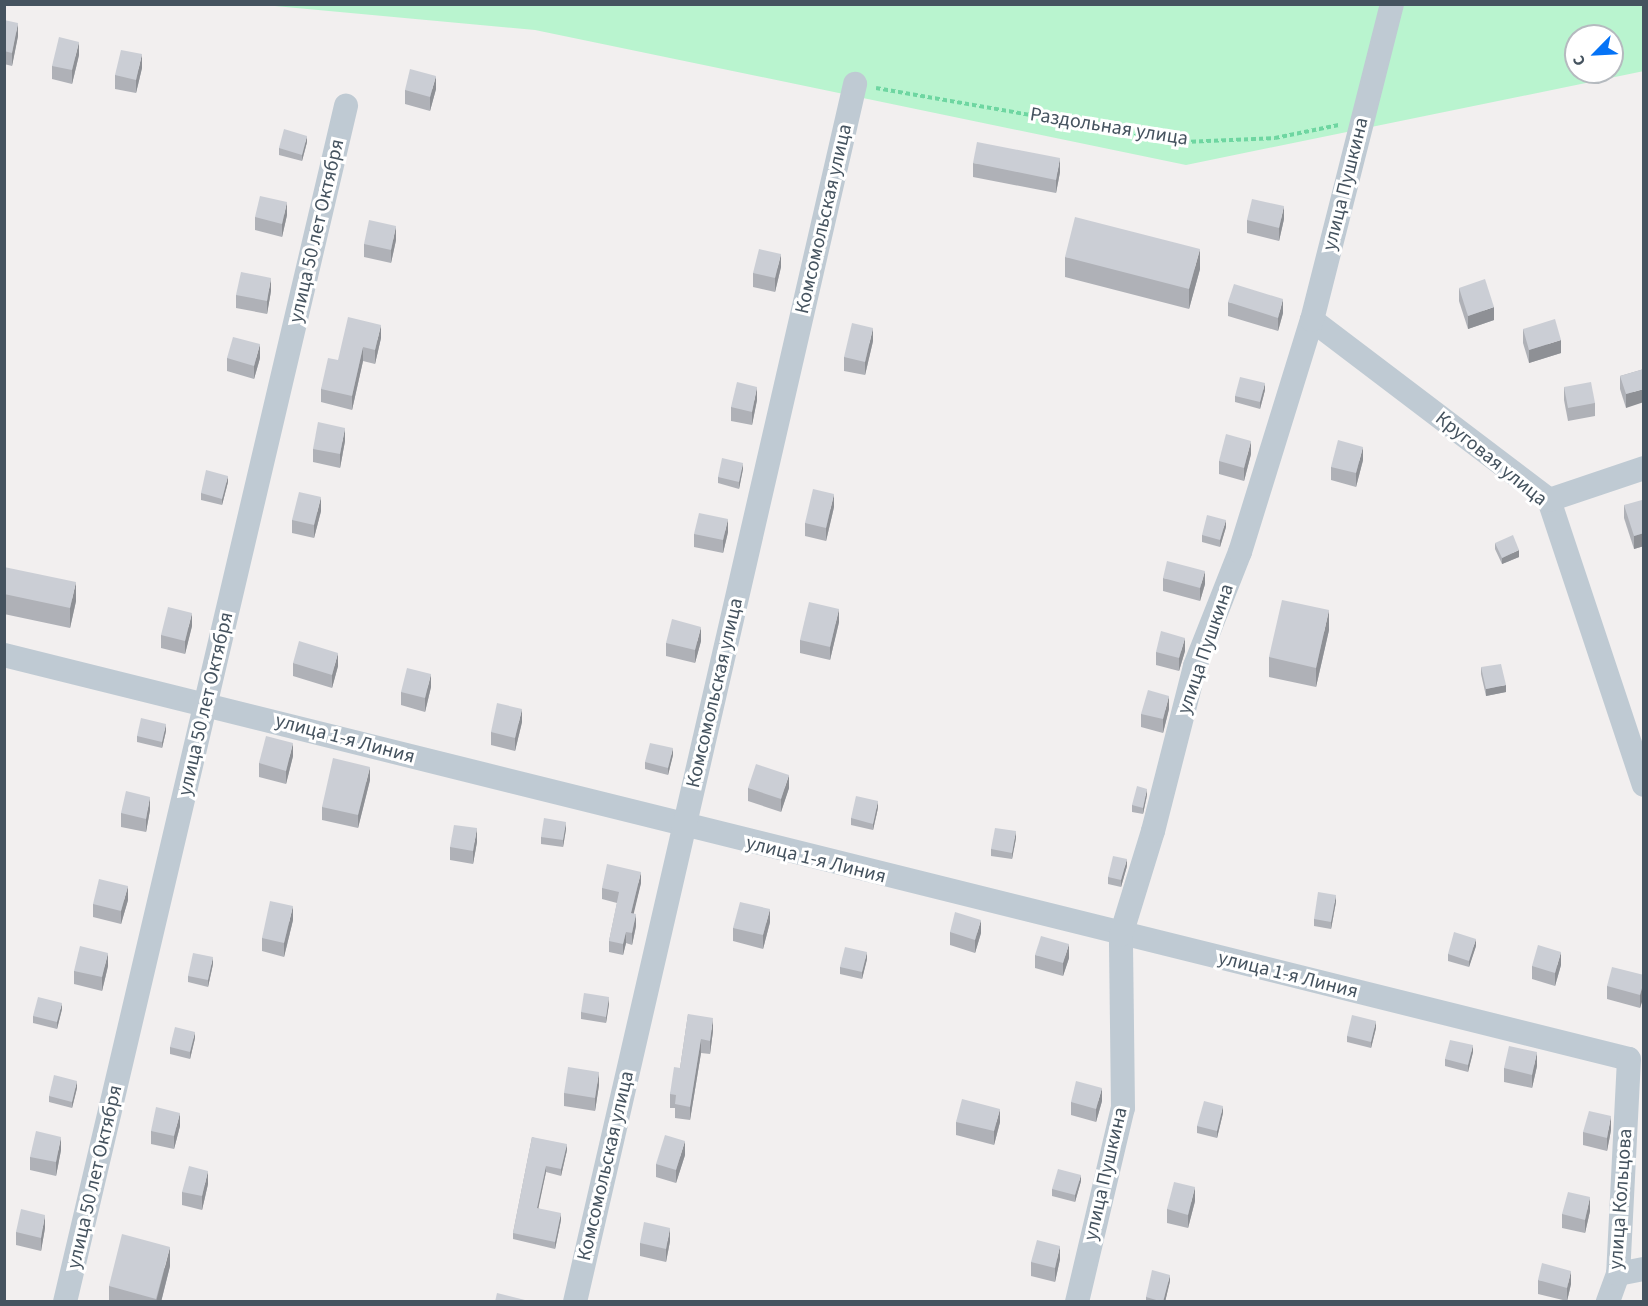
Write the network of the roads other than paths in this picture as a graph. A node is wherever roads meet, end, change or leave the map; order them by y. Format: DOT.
graph roads {
  1 [pos="1392,4"];
  2 [pos="855,84"];
  3 [pos="346,106"];
  4 [pos="1312,320"];
  5 [pos="1644,468"];
  6 [pos="1549,501"];
  7 [pos="4,655"];
  8 [pos="206,703"];
  9 [pos="1644,785"];
  10 [pos="684,827"];
  11 [pos="1120,935"];
  12 [pos="1629,1059"];
  13 [pos="1644,1269"];
  14 [pos="1618,1274"];
  15 [pos="65,1302"];
  16 [pos="575,1302"];
  17 [pos="1077,1302"];
  18 [pos="1608,1302"];
  1 -- 4 [label="street, улица Пушкина"];
  2 -- 10 [label="street, Комсомольская улица"];
  3 -- 8 [label="street, улица 50 лет Октября"];
  4 -- 6 [label="street, Круговая улица"];
  4 -- 11 [label="street, улица Пушкина"];
  5 -- 6 [label="street"];
  6 -- 9 [label="street, Круговая улица"];
  7 -- 8 [label="street, улица 1-я Линия"];
  8 -- 10 [label="street, улица 1-я Линия"];
  8 -- 15 [label="street, улица 50 лет Октября"];
  10 -- 11 [label="street, улица 1-я Линия"];
  10 -- 16 [label="street, Комсомольская улица"];
  11 -- 12 [label="street, улица 1-я Линия"];
  11 -- 17 [label="street, улица Пушкина"];
  12 -- 14 [label="street, улица Кольцова"];
  13 -- 14 [label="street"];
  14 -- 18 [label="street, улица Кольцова"];
}
